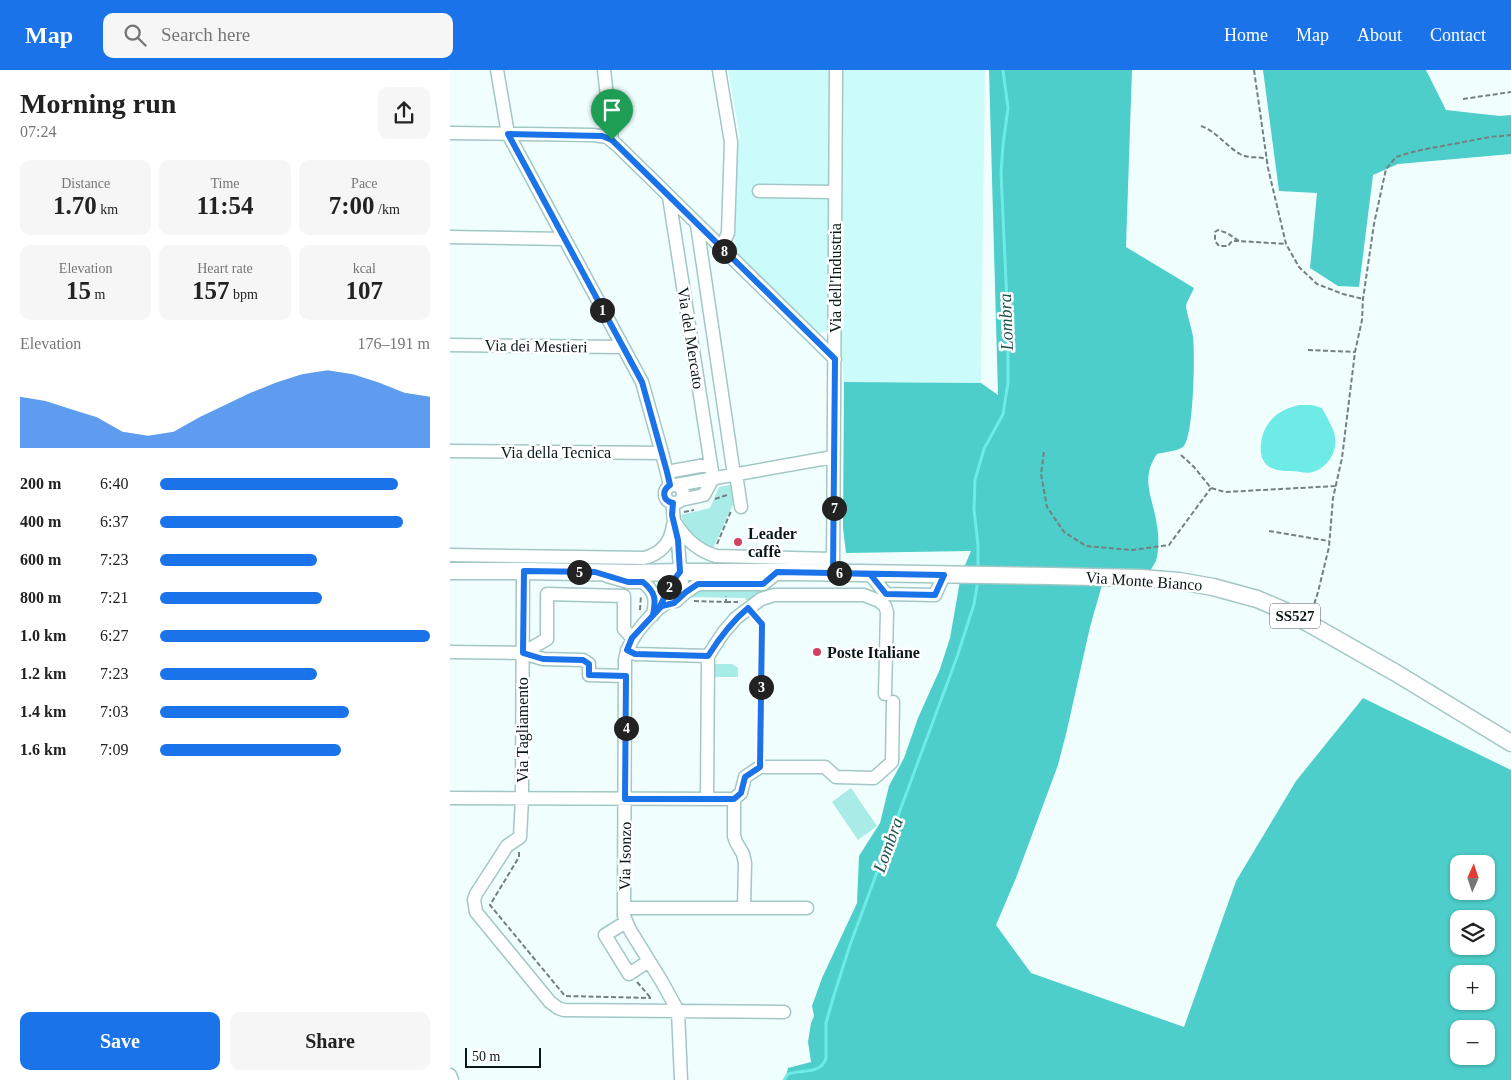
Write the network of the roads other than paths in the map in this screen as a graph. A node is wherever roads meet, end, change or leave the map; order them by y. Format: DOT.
graph roads {
  1 [pos="497,70"];
  2 [pos="604,70"];
  3 [pos="719,70"];
  4 [pos="836,70"];
  5 [pos="450,133"];
  6 [pos="508,134"];
  7 [pos="612,140"];
  8 [pos="759,191"];
  9 [pos="835,192"];
  10 [pos="668,197"];
  11 [pos="697,225"];
  12 [pos="450,237"];
  13 [pos="564,239"];
  14 [pos="720,247"];
  15 [pos="450,345"];
  16 [pos="622,347"];
  17 [pos="835,359"];
  18 [pos="450,451"];
  19 [pos="662,452"];
  20 [pos="834,457"];
  21 [pos="710,464"];
  22 [pos="735,474"];
  23 [pos="713,478"];
  24 [pos="671,481"];
  25 [pos="737,506"];
  26 [pos="677,509"];
  27 [pos="450,555"];
  28 [pos="833,566"];
  29 [pos="450,571"];
  30 [pos="524,571"];
  31 [pos="595,572"];
  32 [pos="680,572"];
  33 [pos="777,572"];
  34 [pos="658,610"];
  35 [pos="632,638"];
  36 [pos="627,650"];
  37 [pos="450,652"];
  38 [pos="523,653"];
  39 [pos="708,656"];
  40 [pos="626,676"];
  41 [pos="1511,743"];
  42 [pos="450,798"];
  43 [pos="522,799"];
  44 [pos="625,799"];
  45 [pos="706,799"];
  46 [pos="734,799"];
  47 [pos="624,908"];
  48 [pos="744,908"];
  49 [pos="807,908"];
  50 [pos="626,922"];
  51 [pos="649,961"];
  52 [pos="675,1007"];
  53 [pos="784,1012"];
  54 [pos="450,1075"];
  55 [pos="452,1080"];
  56 [pos="681,1080"];
  1 -- 6 [label="street"];
  2 -- 7 [label="street"];
  3 -- 14 [label="street"];
  4 -- 9 [label="street, Via dell'Industria"];
  5 -- 6 [label="street"];
  6 -- 7 [label="street"];
  6 -- 13 [label="street"];
  7 -- 10 [label="street"];
  8 -- 9 [label="street"];
  9 -- 17 [label="street, Via dell'Industria"];
  10 -- 11 [label="street"];
  10 -- 21 [label="street, Via del Mercato"];
  11 -- 14 [label="street"];
  11 -- 22 [label="street, Via del Mercato"];
  12 -- 13 [label="street"];
  13 -- 16 [label="street"];
  14 -- 17 [label="street"];
  15 -- 16 [label="street, Via dei Mestieri"];
  16 -- 19 [label="street"];
  17 -- 20 [label="street, Via dell'Industria"];
  18 -- 19 [label="street, Via della Tecnica"];
  19 -- 24 [label="street"];
  20 -- 22 [label="street"];
  20 -- 28 [label="street, Via dell'Industria"];
  21 -- 23 [label="street, Via del Mercato"];
  21 -- 24 [label="street"];
  22 -- 23 [label="street"];
  22 -- 25 [label="street, Via del Mercato"];
  23 -- 24 [label="street"];
  23 -- 26 [label="street"];
  24 -- 26 [label="street, Via Isonzo"];
  26 -- 27 [label="street"];
  26 -- 28 [label="street"];
  26 -- 32 [label="street, Via Isonzo"];
  28 -- 33 [label="main road, SS527"];
  28 -- 41 [label="main road, Via Monte Bianco / SS527"];
  29 -- 30 [label="main road, SS527"];
  30 -- 31 [label="main road, SS527"];
  30 -- 38 [label="street, Via Tagliamento"];
  31 -- 32 [label="main road, SS527"];
  31 -- 34 [label="street"];
  32 -- 33 [label="main road, SS527"];
  32 -- 34 [label="street, Via Isonzo"];
  33 -- 34 [label="street, Via Isonzo"];
  34 -- 35 [label="street, Via Isonzo"];
  35 -- 36 [label="street, Via Isonzo"];
  35 -- 38 [label="street"];
  36 -- 39 [label="street"];
  36 -- 40 [label="street, Via Isonzo"];
  37 -- 38 [label="street"];
  38 -- 40 [label="street"];
  38 -- 43 [label="street, Via Tagliamento"];
  39 -- 45 [label="street"];
  39 -- 46 [label="street"];
  40 -- 44 [label="street, Via Isonzo"];
  42 -- 43 [label="street"];
  43 -- 44 [label="street"];
  43 -- 52 [label="street, Via Tagliamento"];
  44 -- 45 [label="street"];
  44 -- 47 [label="street, Via Isonzo"];
  45 -- 46 [label="street"];
  46 -- 48 [label="street"];
  47 -- 48 [label="street"];
  47 -- 50 [label="street, Via Isonzo"];
  48 -- 49 [label="street"];
  50 -- 51 [label="street, Via Isonzo"];
  50 -- 51 [label="street"];
  51 -- 52 [label="street, Via Isonzo"];
  52 -- 53 [label="street"];
  52 -- 56 [label="street"];
  54 -- 55 [label="street"];
}
